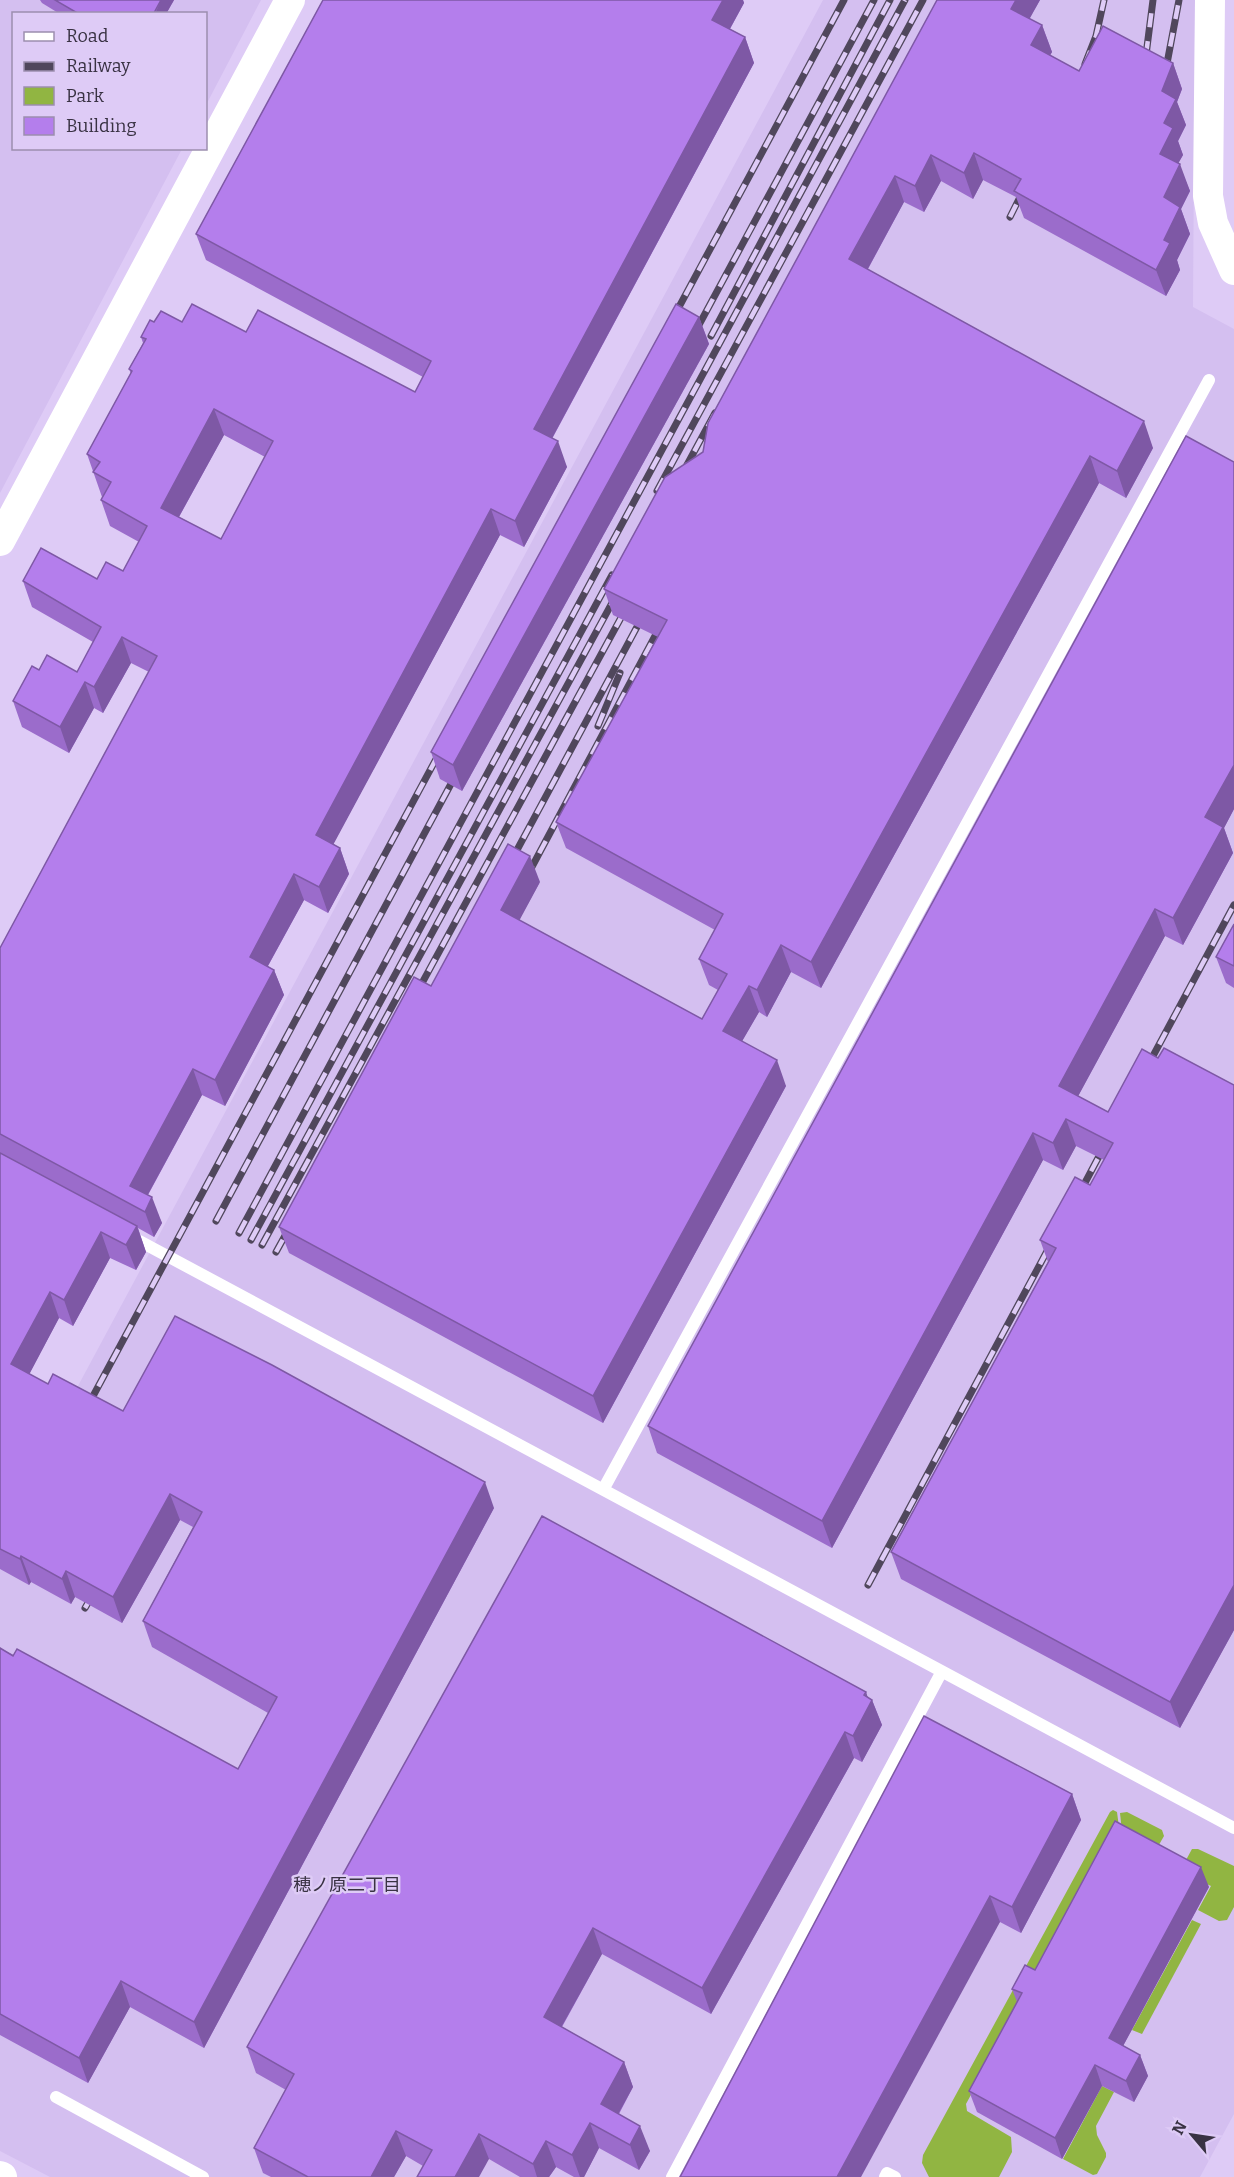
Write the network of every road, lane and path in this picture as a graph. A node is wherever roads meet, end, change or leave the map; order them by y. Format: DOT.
graph roads {
  1 [pos="290,0"];
  2 [pos="1210,0"];
  3 [pos="1234,270"];
  4 [pos="1209,380"];
  5 [pos="0,541"];
  6 [pos="120,1230"];
  7 [pos="604,1488"];
  8 [pos="941,1673"];
  9 [pos="1234,1828"];
  10 [pos="56,2097"];
  11 [pos="203,2177"];
  12 [pos="672,2177"];
  13 [pos="885,2177"];
  14 [pos="895,2177"];
  1 -- 5 [label="street"];
  2 -- 3 [label="street"];
  4 -- 7 [label="lane"];
  6 -- 7 [label="lane"];
  7 -- 8 [label="lane"];
  8 -- 9 [label="lane"];
  8 -- 12 [label="lane"];
  10 -- 11 [label="lane"];
  13 -- 14 [label="lane"];
}
